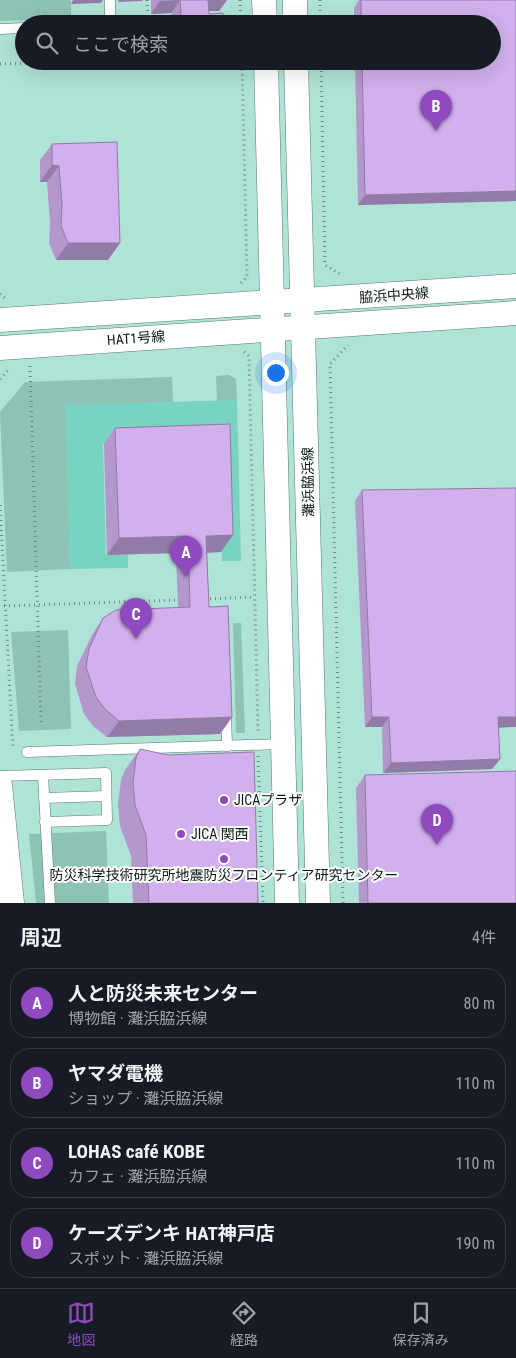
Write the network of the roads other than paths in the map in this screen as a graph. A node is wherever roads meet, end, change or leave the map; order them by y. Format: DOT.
graph roads {
  1 [pos="110,0"];
  2 [pos="264,0"];
  3 [pos="295,0"];
  4 [pos="110,15"];
  5 [pos="265,15"];
  6 [pos="295,15"];
  7 [pos="15,28"];
  8 [pos="0,29"];
  9 [pos="266,70"];
  10 [pos="296,70"];
  11 [pos="516,286"];
  12 [pos="304,301"];
  13 [pos="271,303"];
  14 [pos="516,313"];
  15 [pos="0,320"];
  16 [pos="304,326"];
  17 [pos="272,329"];
  18 [pos="0,348"];
  19 [pos="226,699"];
  20 [pos="283,744"];
  21 [pos="227,746"];
  22 [pos="27,752"];
  23 [pos="43,775"];
  24 [pos="0,776"];
  25 [pos="8,780"];
  26 [pos="106,796"];
  27 [pos="44,798"];
  28 [pos="46,822"];
  29 [pos="12,903"];
  30 [pos="50,903"];
  31 [pos="287,903"];
  32 [pos="318,903"];
  1 -- 4 [label="lane"];
  2 -- 5 [label="street"];
  3 -- 6 [label="street"];
  7 -- 8 [label="lane"];
  9 -- 13 [label="street"];
  10 -- 12 [label="street, 灘浜脇浜線"];
  11 -- 12 [label="street, 脇浜中央線"];
  12 -- 13 [label="street, 脇浜中央線"];
  12 -- 16 [label="street, 灘浜脇浜線"];
  13 -- 15 [label="street, HAT1号線"];
  13 -- 17 [label="street"];
  14 -- 16 [label="street, 脇浜中央線"];
  16 -- 17 [label="street, 脇浜中央線"];
  16 -- 32 [label="street, 灘浜脇浜線"];
  17 -- 18 [label="street, HAT1号線"];
  17 -- 20 [label="street"];
  19 -- 21 [label="lane"];
  20 -- 21 [label="lane"];
  20 -- 31 [label="street"];
  21 -- 22 [label="lane"];
  23 -- 25 [label="lane"];
  23 -- 26 [label="lane"];
  23 -- 27 [label="lane"];
  24 -- 25 [label="lane"];
  25 -- 29 [label="street"];
  26 -- 27 [label="lane"];
  26 -- 28 [label="lane"];
  27 -- 28 [label="lane"];
  28 -- 30 [label="lane"];
}
